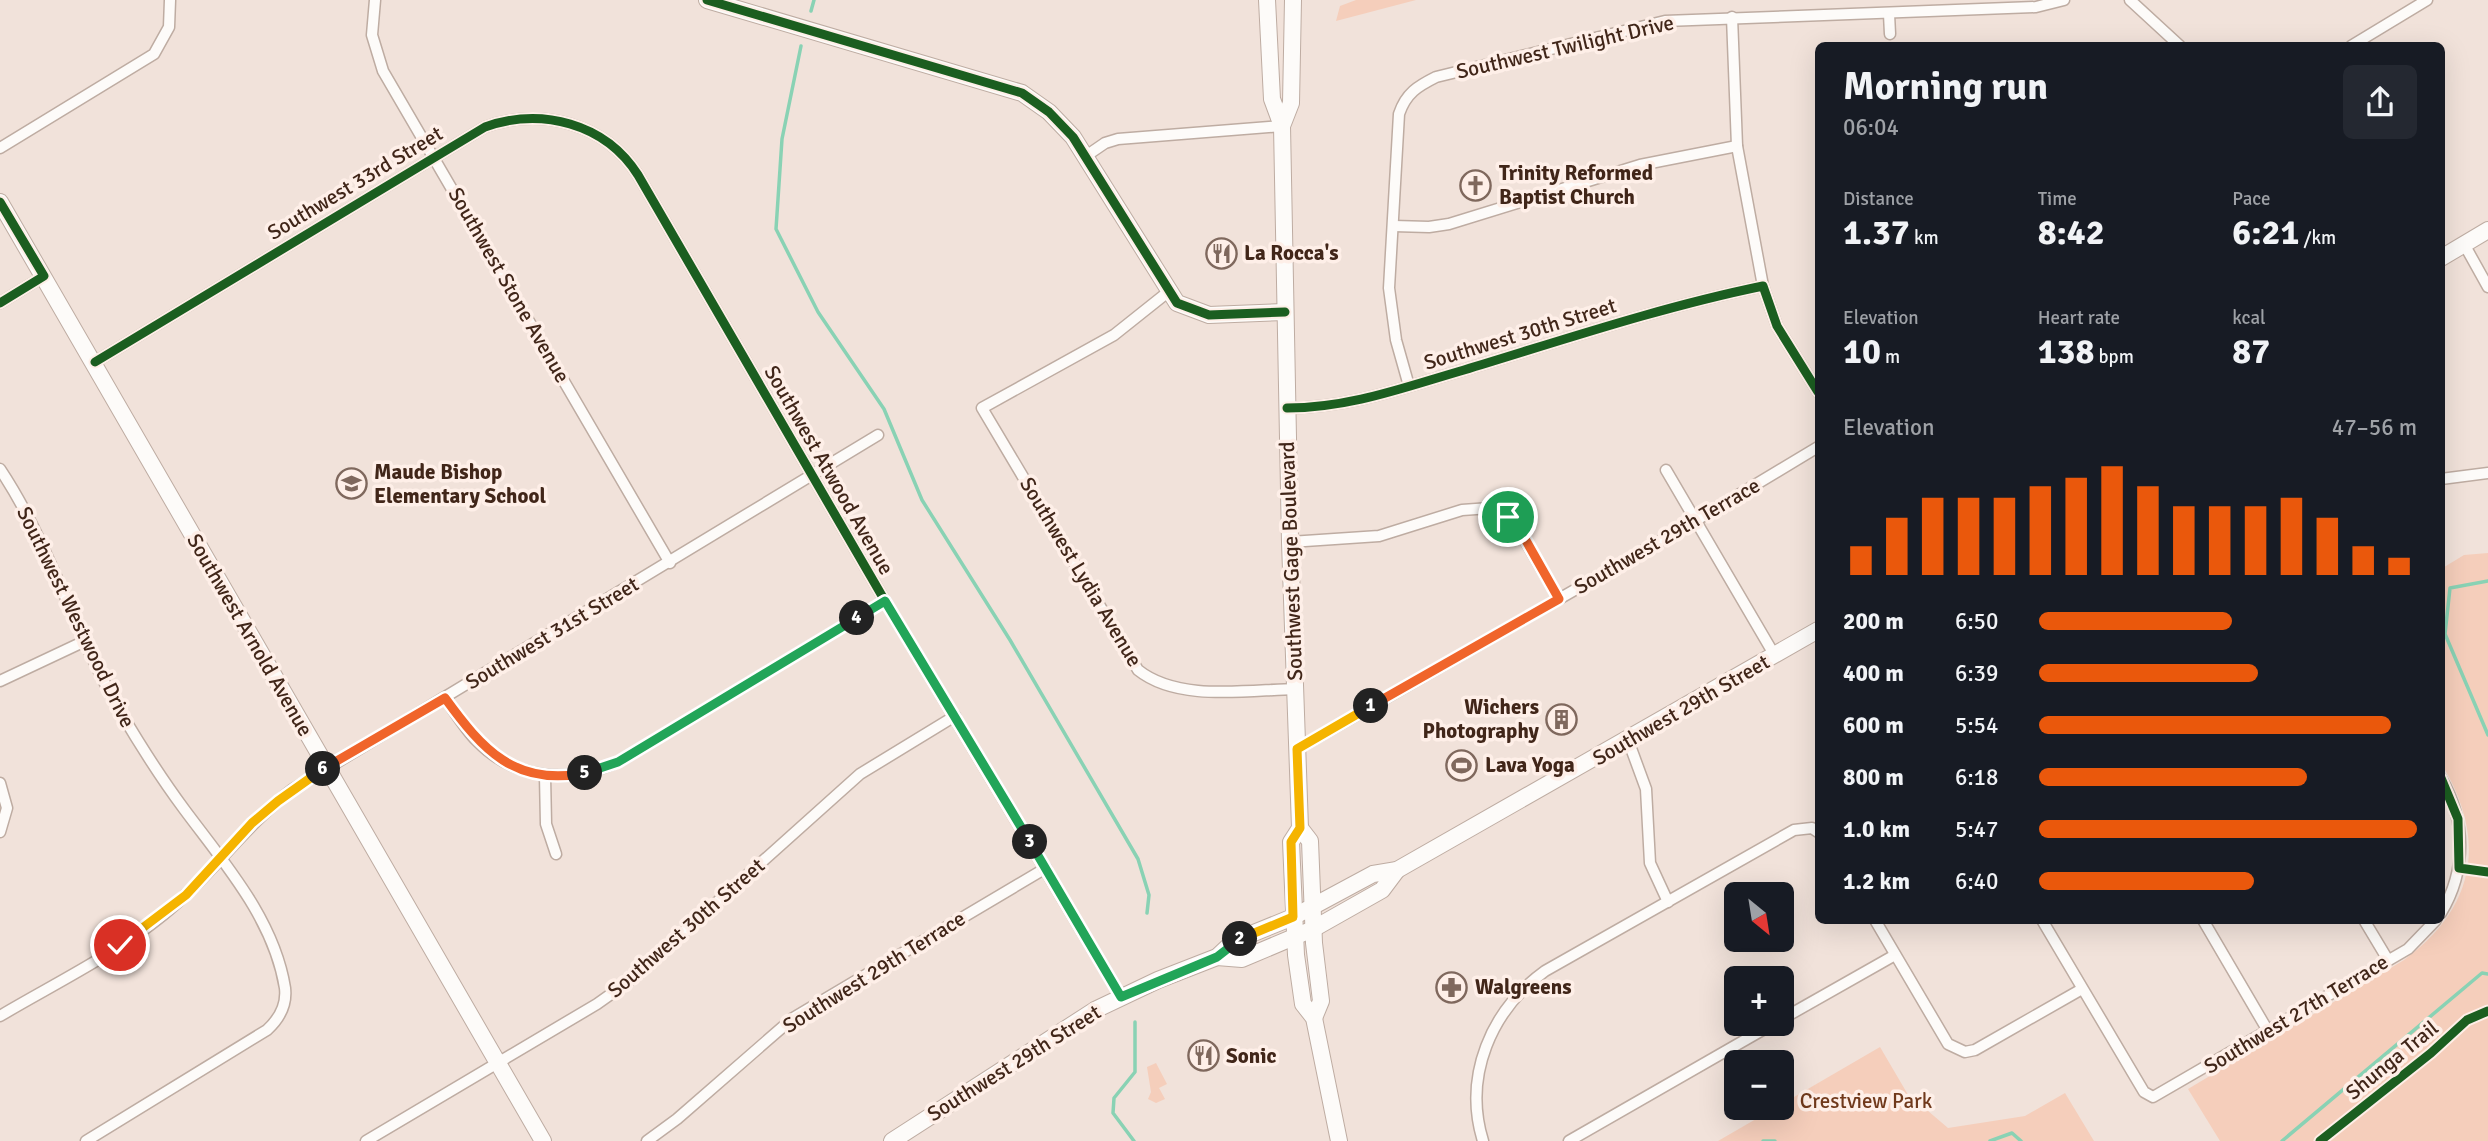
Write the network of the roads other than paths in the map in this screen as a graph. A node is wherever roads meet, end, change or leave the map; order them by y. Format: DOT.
graph roads {
  1 [pos="170,0"];
  2 [pos="374,0"];
  3 [pos="708,0"];
  4 [pos="1267,0"];
  5 [pos="1293,0"];
  6 [pos="2064,0"];
  7 [pos="2130,0"];
  8 [pos="2427,0"];
  9 [pos="1889,14"];
  10 [pos="1731,18"];
  11 [pos="1890,34"];
  12 [pos="2176,42"];
  13 [pos="2358,42"];
  14 [pos="1282,126"];
  15 [pos="1737,146"];
  16 [pos="0,148"];
  17 [pos="434,156"];
  18 [pos="1086,156"];
  19 [pos="638,176"];
  20 [pos="0,202"];
  21 [pos="1394,226"];
  22 [pos="2488,230"];
  23 [pos="2464,244"];
  24 [pos="2445,256"];
  25 [pos="44,276"];
  26 [pos="1763,286"];
  27 [pos="2488,287"];
  28 [pos="1167,292"];
  29 [pos="0,303"];
  30 [pos="1285,312"];
  31 [pos="94,362"];
  32 [pos="1409,386"];
  33 [pos="1815,388"];
  34 [pos="1287,408"];
  35 [pos="878,435"];
  36 [pos="1815,449"];
  37 [pos="0,469"];
  38 [pos="1666,470"];
  39 [pos="2488,473"];
  40 [pos="813,476"];
  41 [pos="2445,479"];
  42 [pos="1695,521"];
  43 [pos="1290,542"];
  44 [pos="670,563"];
  45 [pos="1559,599"];
  46 [pos="885,601"];
  47 [pos="1815,632"];
  48 [pos="85,641"];
  49 [pos="1775,656"];
  50 [pos="0,681"];
  51 [pos="1295,689"];
  52 [pos="445,698"];
  53 [pos="955,716"];
  54 [pos="1628,740"];
  55 [pos="1297,749"];
  56 [pos="326,768"];
  57 [pos="545,776"];
  58 [pos="0,783"];
  59 [pos="2445,786"];
  60 [pos="1300,828"];
  61 [pos="1815,830"];
  62 [pos="0,832"];
  63 [pos="556,854"];
  64 [pos="222,858"];
  65 [pos="1046,868"];
  66 [pos="1397,870"];
  67 [pos="1668,902"];
  68 [pos="2445,904"];
  69 [pos="1312,907"];
  70 [pos="1293,917"];
  71 [pos="1877,924"];
  72 [pos="2044,924"];
  73 [pos="2205,924"];
  74 [pos="2366,924"];
  75 [pos="2432,924"];
  76 [pos="1313,929"];
  77 [pos="1295,938"];
  78 [pos="1895,954"];
  79 [pos="1217,957"];
  80 [pos="2388,960"];
  81 [pos="2082,989"];
  82 [pos="1121,997"];
  83 [pos="1794,1012"];
  84 [pos="0,1016"];
  85 [pos="1314,1018"];
  86 [pos="2268,1031"];
  87 [pos="1752,1036"];
  88 [pos="498,1063"];
  89 [pos="86,1141"];
  90 [pos="366,1141"];
  91 [pos="543,1141"];
  92 [pos="647,1141"];
  93 [pos="892,1141"];
  94 [pos="1339,1141"];
  95 [pos="1483,1141"];
  96 [pos="1569,1141"];
  1 -- 16 [label="street"];
  2 -- 17 [label="street, Southwest Stone Avenue"];
  3 -- 18 [label="main road"];
  4 -- 14 [label="main road, Southwest Gage Boulevard"];
  5 -- 14 [label="main road, Southwest Gage Boulevard"];
  6 -- 9 [label="street, Southwest Twilight Drive"];
  7 -- 12 [label="street"];
  8 -- 13 [label="street"];
  9 -- 10 [label="street, Southwest Twilight Drive"];
  9 -- 11 [label="street"];
  10 -- 15 [label="street"];
  10 -- 21 [label="street, Southwest Twilight Drive"];
  14 -- 18 [label="street"];
  14 -- 30 [label="main road, Southwest Gage Boulevard"];
  15 -- 21 [label="street"];
  15 -- 26 [label="street"];
  17 -- 19 [label="street, Southwest 33rd Street"];
  17 -- 31 [label="street, Southwest 33rd Street"];
  17 -- 44 [label="street, Southwest Stone Avenue"];
  18 -- 28 [label="main road"];
  19 -- 40 [label="street, Southwest Atwood Avenue"];
  20 -- 25 [label="main road, Southwest Arnold Avenue"];
  21 -- 32 [label="street, Southwest Twilight Drive"];
  22 -- 23 [label="main road"];
  23 -- 24 [label="main road"];
  23 -- 27 [label="street"];
  25 -- 29 [label="street"];
  25 -- 31 [label="main road, Southwest Arnold Avenue"];
  26 -- 32 [label="street, Southwest 30th Street"];
  26 -- 33 [label="street"];
  28 -- 30 [label="main road"];
  28 -- 51 [label="street, Southwest Lydia Avenue"];
  30 -- 34 [label="main road, Southwest Gage Boulevard"];
  31 -- 56 [label="main road, Southwest Arnold Avenue"];
  32 -- 34 [label="street, Southwest 30th Street"];
  34 -- 43 [label="main road, Southwest Gage Boulevard"];
  35 -- 40 [label="street, Southwest 31st Street"];
  36 -- 42 [label="street, Southwest 29th Terrace"];
  37 -- 48 [label="street, Southwest Westwood Drive"];
  38 -- 42 [label="street"];
  39 -- 41 [label="street"];
  40 -- 44 [label="street, Southwest 31st Street"];
  40 -- 46 [label="street, Southwest Atwood Avenue"];
  42 -- 45 [label="street, Southwest 29th Terrace"];
  42 -- 49 [label="street"];
  43 -- 45 [label="street"];
  43 -- 51 [label="main road, Southwest Gage Boulevard"];
  44 -- 52 [label="street, Southwest 31st Street"];
  45 -- 55 [label="street, Southwest 29th Terrace"];
  46 -- 53 [label="street, Southwest Atwood Avenue"];
  46 -- 57 [label="street"];
  47 -- 49 [label="main road, Southwest 29th Street"];
  48 -- 50 [label="street"];
  48 -- 64 [label="street, Southwest Westwood Drive"];
  49 -- 54 [label="main road, Southwest 29th Street"];
  51 -- 55 [label="main road, Southwest Gage Boulevard"];
  52 -- 56 [label="street, Southwest 31st Street"];
  52 -- 57 [label="street"];
  53 -- 65 [label="street, Southwest Atwood Avenue"];
  53 -- 88 [label="street, Southwest 30th Street"];
  54 -- 66 [label="main road, Southwest 29th Street"];
  54 -- 67 [label="street"];
  55 -- 60 [label="main road, Southwest Gage Boulevard"];
  56 -- 64 [label="street, Southwest 31st Street"];
  56 -- 88 [label="main road, Southwest Arnold Avenue"];
  57 -- 63 [label="street"];
  58 -- 62 [label="street"];
  59 -- 68 [label="street"];
  60 -- 69 [label="main road, Southwest Gage Boulevard"];
  60 -- 70 [label="main road, Southwest Gage Boulevard"];
  61 -- 67 [label="street"];
  64 -- 84 [label="street, Southwest 31st Street"];
  64 -- 89 [label="street, Southwest Westwood Drive"];
  65 -- 82 [label="street, Southwest Atwood Avenue"];
  65 -- 92 [label="street, Southwest 29th Terrace"];
  66 -- 69 [label="main road, Southwest 29th Street"];
  66 -- 76 [label="main road, Southwest 29th Street"];
  67 -- 95 [label="street"];
  69 -- 70 [label="main road, Southwest 29th Street"];
  69 -- 76 [label="main road, Southwest Gage Boulevard"];
  70 -- 77 [label="main road, Southwest Gage Boulevard"];
  70 -- 79 [label="main road, Southwest 29th Street"];
  71 -- 78 [label="street"];
  72 -- 81 [label="street"];
  73 -- 86 [label="street"];
  74 -- 80 [label="street"];
  75 -- 80 [label="street, Southwest 27th Terrace"];
  76 -- 77 [label="main road, Southwest 29th Street"];
  76 -- 85 [label="main road, Southwest Gage Boulevard"];
  77 -- 79 [label="main road, Southwest 29th Street"];
  77 -- 85 [label="main road, Southwest Gage Boulevard"];
  78 -- 81 [label="street"];
  78 -- 83 [label="street"];
  79 -- 82 [label="main road, Southwest 29th Street"];
  80 -- 86 [label="street, Southwest 27th Terrace"];
  81 -- 86 [label="street, Southwest 27th Terrace"];
  82 -- 93 [label="main road, Southwest 29th Street"];
  85 -- 94 [label="main road, Southwest Gage Boulevard"];
  87 -- 96 [label="street"];
  88 -- 90 [label="street, Southwest 30th Street"];
  88 -- 91 [label="main road, Southwest Arnold Avenue"];
}
